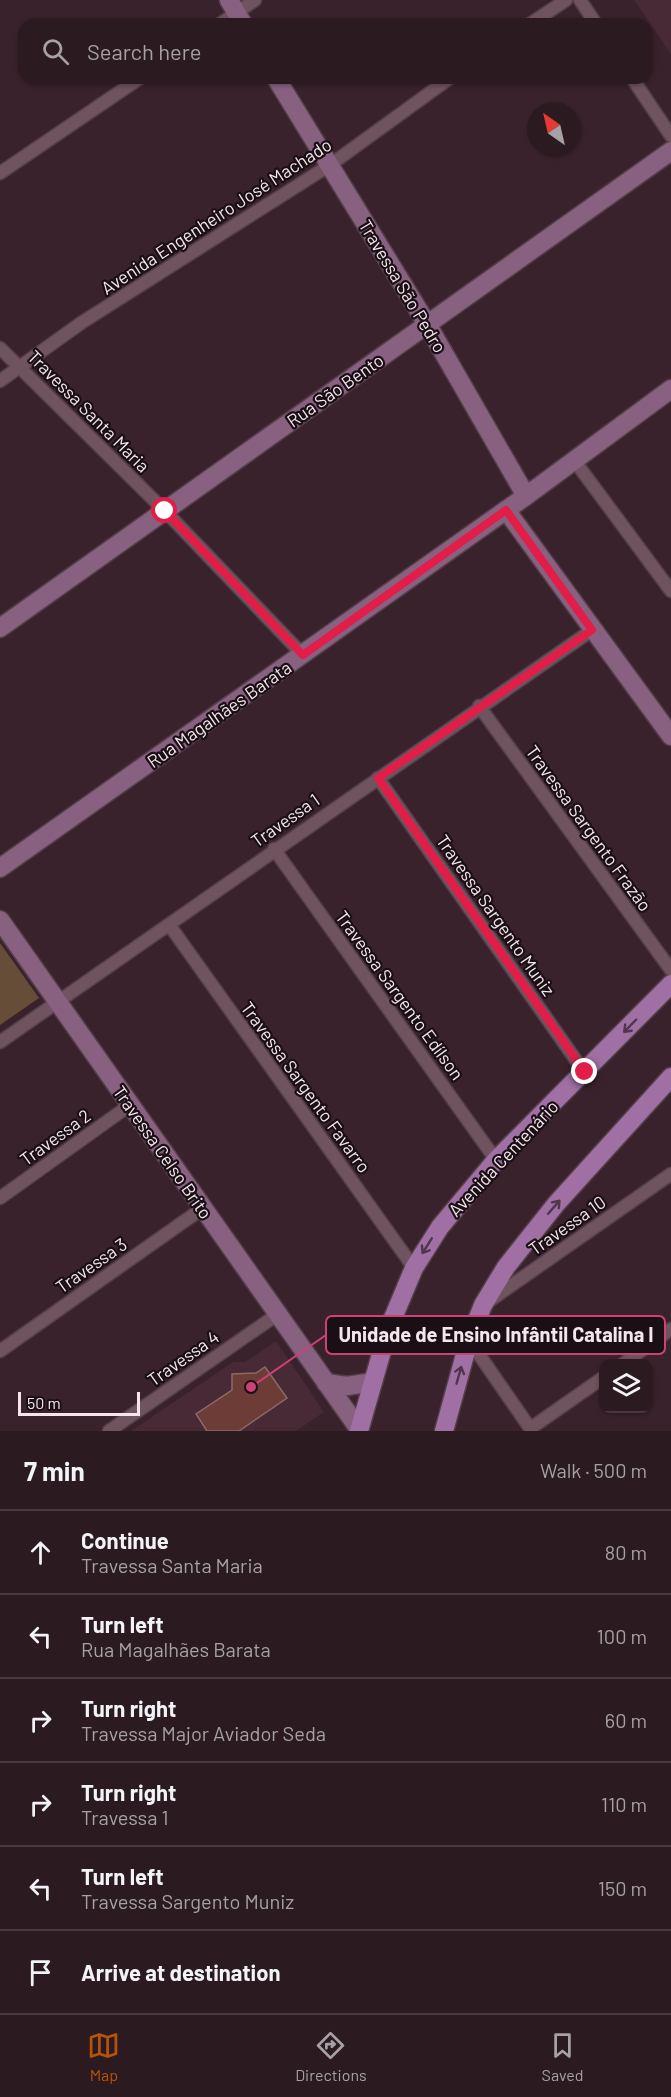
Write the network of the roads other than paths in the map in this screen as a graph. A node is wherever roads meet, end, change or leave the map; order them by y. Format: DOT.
graph roads {
  1 [pos="255,0"];
  2 [pos="566,0"];
  3 [pos="580,0"];
  4 [pos="236,12"];
  5 [pos="539,18"];
  6 [pos="592,18"];
  7 [pos="131,84"];
  8 [pos="280,84"];
  9 [pos="442,84"];
  10 [pos="636,84"];
  11 [pos="671,136"];
  12 [pos="671,151"];
  13 [pos="330,165"];
  14 [pos="0,173"];
  15 [pos="427,324"];
  16 [pos="0,348"];
  17 [pos="20,367"];
  18 [pos="0,381"];
  19 [pos="671,389"];
  20 [pos="574,460"];
  21 [pos="526,496"];
  22 [pos="506,510"];
  23 [pos="165,511"];
  24 [pos="671,591"];
  25 [pos="0,628"];
  26 [pos="592,630"];
  27 [pos="303,655"];
  28 [pos="479,706"];
  29 [pos="671,736"];
  30 [pos="378,778"];
  31 [pos="274,849"];
  32 [pos="0,868"];
  33 [pos="0,920"];
  34 [pos="170,926"];
  35 [pos="671,970"];
  36 [pos="671,984"];
  37 [pos="57,1002"];
  38 [pos="0,1042"];
  39 [pos="585,1072"];
  40 [pos="671,1077"];
  41 [pos="130,1105"];
  42 [pos="496,1160"];
  43 [pos="671,1174"];
  44 [pos="0,1198"];
  45 [pos="202,1208"];
  46 [pos="414,1268"];
  47 [pos="483,1305"];
  48 [pos="278,1314"];
  49 [pos="671,1329"];
  50 [pos="469,1340"];
  51 [pos="0,1351"];
  52 [pos="630,1359"];
  53 [pos="599,1380"];
  54 [pos="373,1382"];
  55 [pos="326,1383"];
  56 [pos="360,1430"];
  57 [pos="532,1430"];
  58 [pos="110,1431"];
  59 [pos="444,1431"];
  1 -- 4 [label="street"];
  2 -- 5 [label="street"];
  3 -- 6 [label="street"];
  7 -- 14 [label="street"];
  8 -- 13 [label="street, Travessa São Pedro"];
  9 -- 13 [label="street, Avenida Engenheiro José Machado"];
  10 -- 11 [label="street"];
  12 -- 15 [label="street, Rua São Bento"];
  13 -- 15 [label="street, Travessa São Pedro"];
  13 -- 17 [label="street, Avenida Engenheiro José Machado"];
  15 -- 21 [label="street, Travessa São Pedro"];
  15 -- 23 [label="street, Rua São Bento"];
  16 -- 17 [label="street, Travessa Santa Maria"];
  17 -- 18 [label="street, Avenida Engenheiro José Machado"];
  17 -- 23 [label="street, Travessa Santa Maria"];
  19 -- 20 [label="street, Rua Magalhães Barata"];
  20 -- 21 [label="street, Rua Magalhães Barata"];
  20 -- 24 [label="street"];
  21 -- 22 [label="street, Rua Magalhães Barata"];
  22 -- 26 [label="street"];
  22 -- 27 [label="street, Rua Magalhães Barata"];
  23 -- 25 [label="street, Rua São Bento"];
  23 -- 27 [label="street, Travessa Santa Maria"];
  26 -- 28 [label="street, Travessa 1"];
  26 -- 29 [label="street"];
  27 -- 32 [label="street, Rua Magalhães Barata"];
  28 -- 30 [label="street, Travessa 1"];
  28 -- 35 [label="street, Travessa Sargento Frazão"];
  30 -- 31 [label="street, Travessa 1"];
  30 -- 39 [label="street, Travessa Sargento Muniz"];
  31 -- 34 [label="street, Travessa 1"];
  31 -- 42 [label="street, Travessa Sargento Edílson"];
  33 -- 37 [label="street, Travessa Celso Brito"];
  34 -- 37 [label="street, Travessa 1"];
  34 -- 46 [label="street, Travessa Sargento Favarro"];
  36 -- 39 [label="main road, Avenida Centenário, one-way"];
  37 -- 38 [label="street, Travessa 1"];
  37 -- 41 [label="street, Travessa Celso Brito"];
  39 -- 42 [label="main road, Avenida Centenário"];
  47 -- 40 [label="main road, one-way"];
  41 -- 44 [label="street, Travessa 2"];
  41 -- 45 [label="street, Travessa Celso Brito"];
  42 -- 46 [label="main road, Avenida Centenário, one-way"];
  43 -- 47 [label="street, Travessa 10"];
  45 -- 48 [label="street, Travessa Celso Brito"];
  45 -- 51 [label="street, Travessa 3"];
  46 -- 54 [label="main road, Avenida Centenário"];
  47 -- 50 [label="main road"];
  48 -- 55 [label="street, Travessa Celso Brito"];
  48 -- 58 [label="street, Travessa 4"];
  49 -- 52 [label="street"];
  50 -- 57 [label="street"];
  59 -- 50 [label="main road, one-way"];
  53 -- 57 [label="street"];
  54 -- 55 [label="street"];
  54 -- 56 [label="main road, Avenida Centenário"];
  55 -- 56 [label="street, Travessa Celso Brito"];
}
